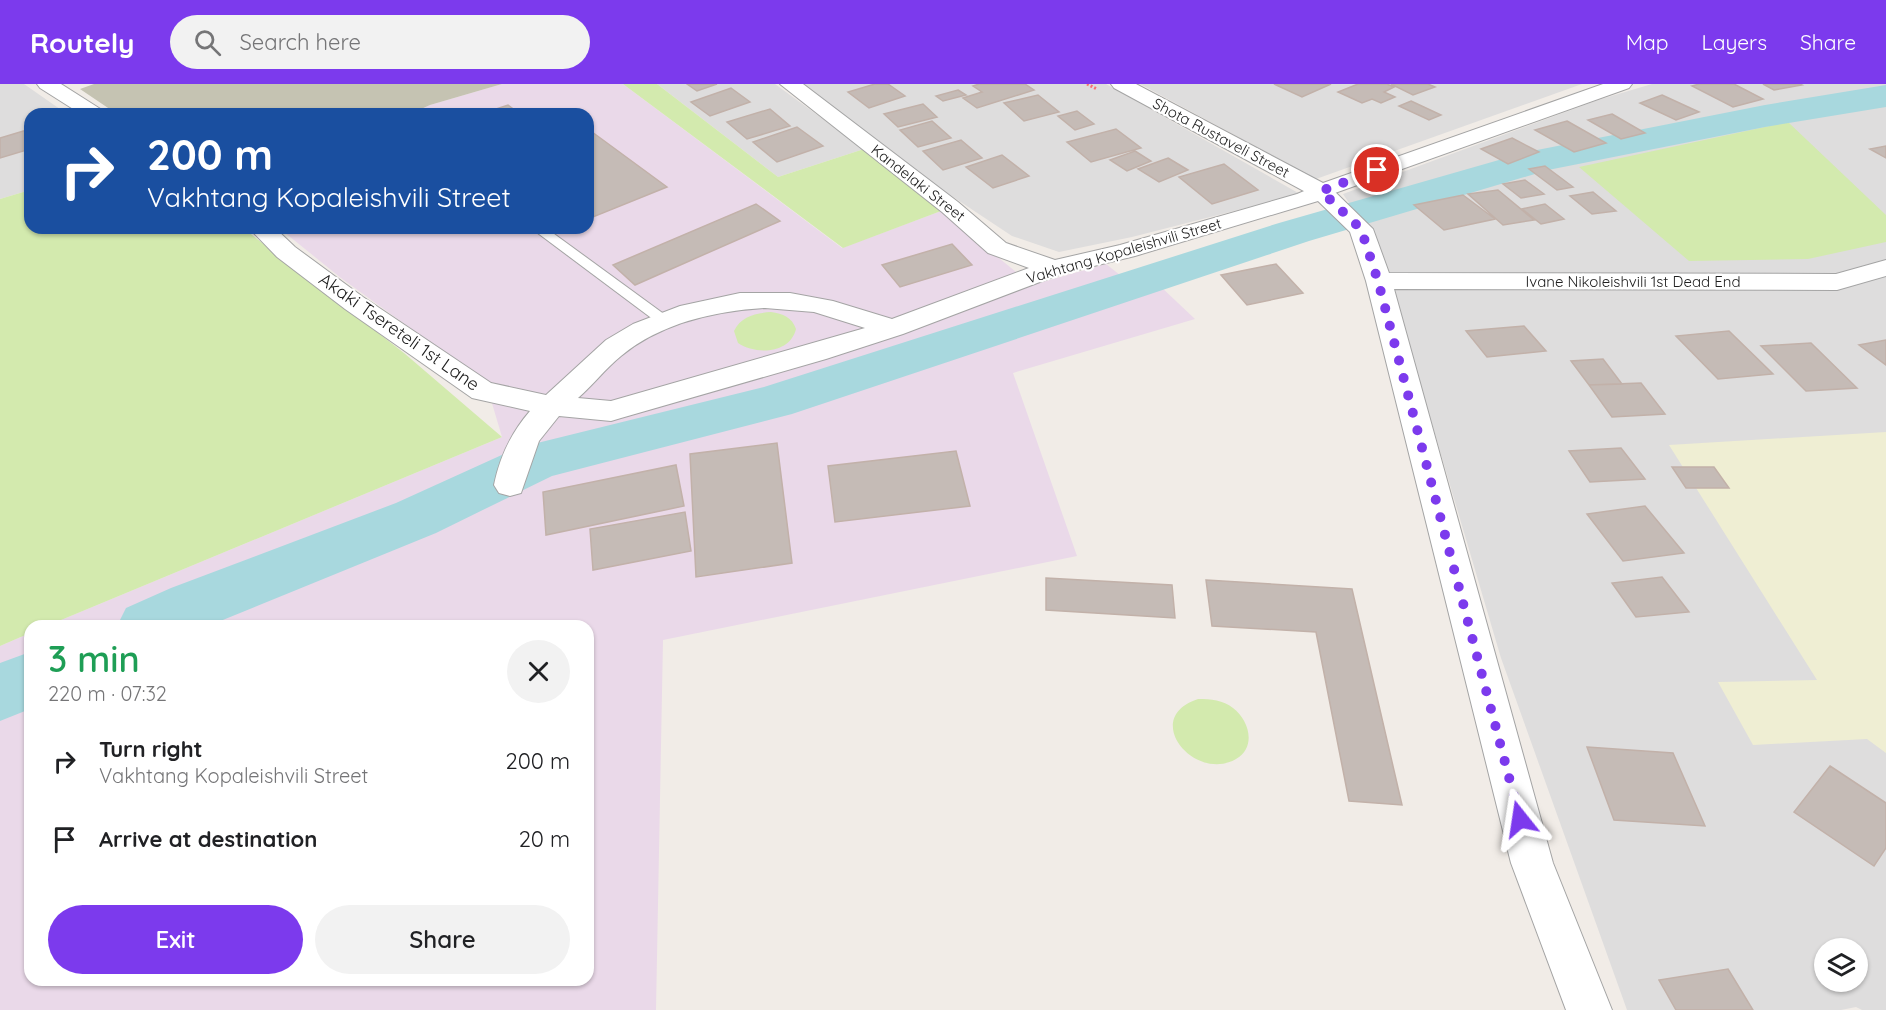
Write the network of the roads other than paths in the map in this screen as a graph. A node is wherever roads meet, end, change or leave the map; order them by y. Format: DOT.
graph roads {
  1 [pos="46,84"];
  2 [pos="790,84"];
  3 [pos="1121,84"];
  4 [pos="1614,85"];
  5 [pos="85,108"];
  6 [pos="1321,191"];
  7 [pos="267,234"];
  8 [pos="546,234"];
  9 [pos="1053,268"];
  10 [pos="1886,268"];
  11 [pos="1378,281"];
  12 [pos="663,320"];
  13 [pos="893,328"];
  14 [pos="552,406"];
  15 [pos="512,472"];
  16 [pos="1589,1010"];
  1 -- 5 [label="street"];
  2 -- 9 [label="street, Kandelaki Street"];
  3 -- 6 [label="street, Shota Rustaveli Street"];
  4 -- 6 [label="street, Vakhtang Kopaleishvili Street"];
  6 -- 9 [label="street, Vakhtang Kopaleishvili Street"];
  6 -- 11 [label="street, Shota Rustaveli Street"];
  7 -- 14 [label="street, Akaki Tsereteli 1st Lane"];
  8 -- 12 [label="lane"];
  9 -- 13 [label="street, Vakhtang Kopaleishvili Street"];
  10 -- 11 [label="street, Ivane Nikoleishvili 1st Dead End"];
  11 -- 16 [label="street"];
  12 -- 13 [label="street"];
  12 -- 14 [label="street"];
  13 -- 14 [label="street, Vakhtang Kopaleishvili Street"];
  14 -- 15 [label="street"];
}
